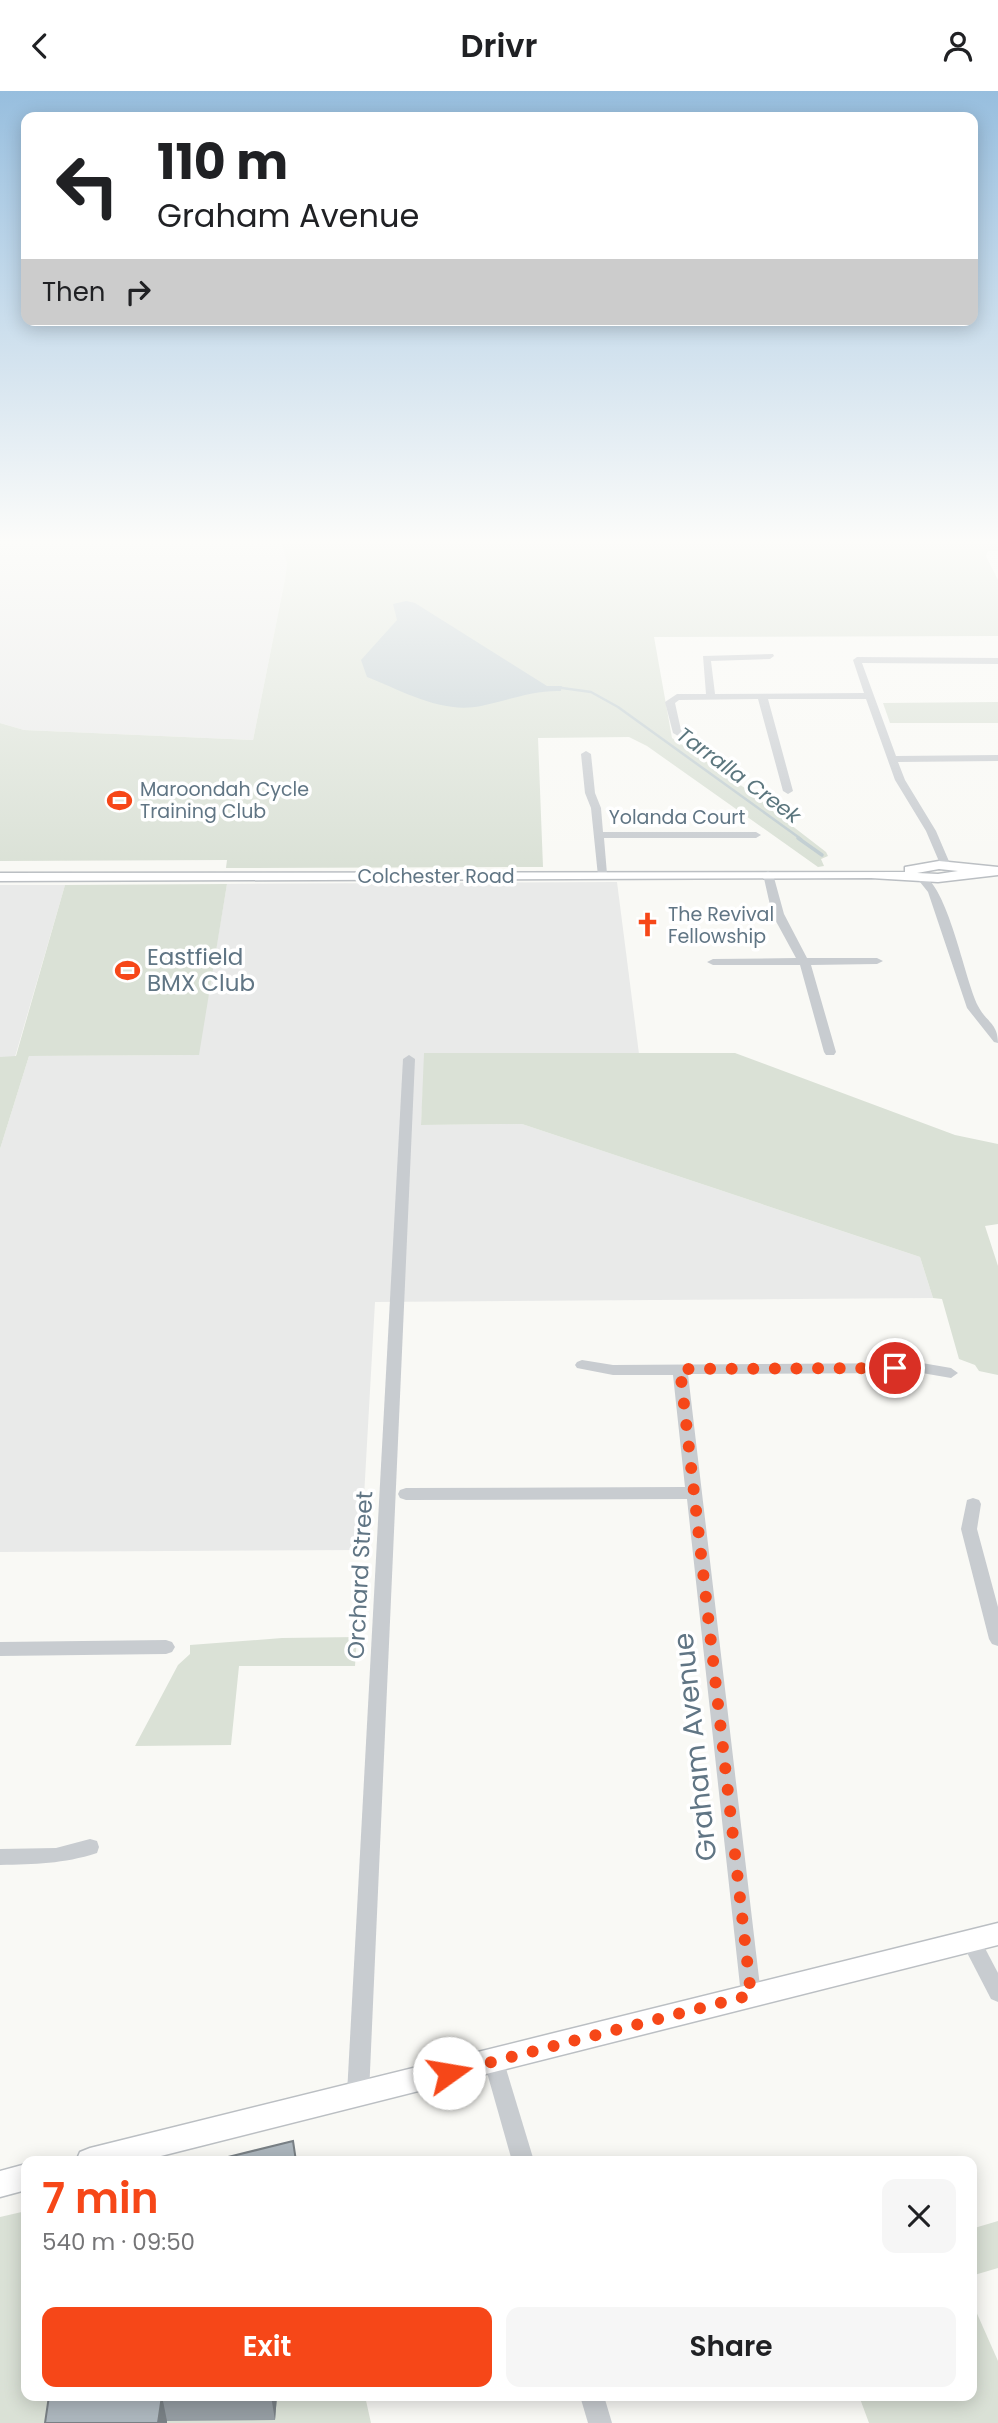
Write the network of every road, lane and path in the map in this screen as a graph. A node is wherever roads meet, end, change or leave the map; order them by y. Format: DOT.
graph roads {
  1 [pos="770,656"];
  2 [pos="998,661"];
  3 [pos="712,696"];
  4 [pos="762,696"];
  5 [pos="869,696"];
  6 [pos="685,737"];
  7 [pos="586,754"];
  8 [pos="892,758"];
  9 [pos="998,758"];
  10 [pos="788,791"];
  11 [pos="598,835"];
  12 [pos="768,837"];
  13 [pos="992,871"];
  14 [pos="935,872"];
  15 [pos="602,874"];
  16 [pos="768,874"];
  17 [pos="0,877"];
  18 [pos="805,961"];
  19 [pos="877,961"];
  20 [pos="713,962"];
  21 [pos="998,1038"];
  22 [pos="830,1052"];
  23 [pos="409,1059"];
  24 [pos="582,1365"];
  25 [pos="680,1369"];
  26 [pos="951,1373"];
  27 [pos="693,1493"];
  28 [pos="406,1495"];
  29 [pos="973,1504"];
  30 [pos="998,1639"];
  31 [pos="166,1647"];
  32 [pos="0,1649"];
  33 [pos="90,1847"];
  34 [pos="0,1857"];
  35 [pos="998,1934"];
  36 [pos="971,1941"];
  37 [pos="998,1993"];
  38 [pos="751,1995"];
  39 [pos="494,2062"];
  40 [pos="358,2094"];
  41 [pos="110,2156"];
  42 [pos="522,2156"];
  43 [pos="21,2178"];
  44 [pos="0,2184"];
  45 [pos="593,2401"];
  46 [pos="600,2423"];
  1 -- 3 [label="street"];
  2 -- 5 [label="street"];
  3 -- 4 [label="street"];
  3 -- 6 [label="street"];
  4 -- 5 [label="street"];
  4 -- 10 [label="street"];
  5 -- 8 [label="street"];
  7 -- 11 [label="street"];
  8 -- 9 [label="street"];
  8 -- 14 [label="street"];
  11 -- 12 [label="street, Yolanda Court"];
  11 -- 15 [label="street"];
  13 -- 14 [label="main road, Colchester Road"];
  14 -- 16 [label="main road, Colchester Road"];
  14 -- 21 [label="street"];
  15 -- 16 [label="main road, Colchester Road"];
  15 -- 17 [label="main road, Colchester Road"];
  16 -- 18 [label="street"];
  18 -- 19 [label="street"];
  18 -- 20 [label="street"];
  18 -- 22 [label="street"];
  23 -- 40 [label="street, Orchard Street"];
  24 -- 25 [label="street"];
  25 -- 26 [label="street"];
  25 -- 27 [label="street, Graham Avenue"];
  27 -- 28 [label="street"];
  27 -- 38 [label="street, Graham Avenue"];
  29 -- 30 [label="street"];
  31 -- 32 [label="street"];
  33 -- 34 [label="street"];
  35 -- 36 [label="main road"];
  36 -- 37 [label="street"];
  36 -- 38 [label="main road"];
  38 -- 39 [label="main road"];
  39 -- 40 [label="main road"];
  39 -- 42 [label="street"];
  40 -- 41 [label="main road"];
  43 -- 44 [label="main road"];
  45 -- 46 [label="street"];
}
